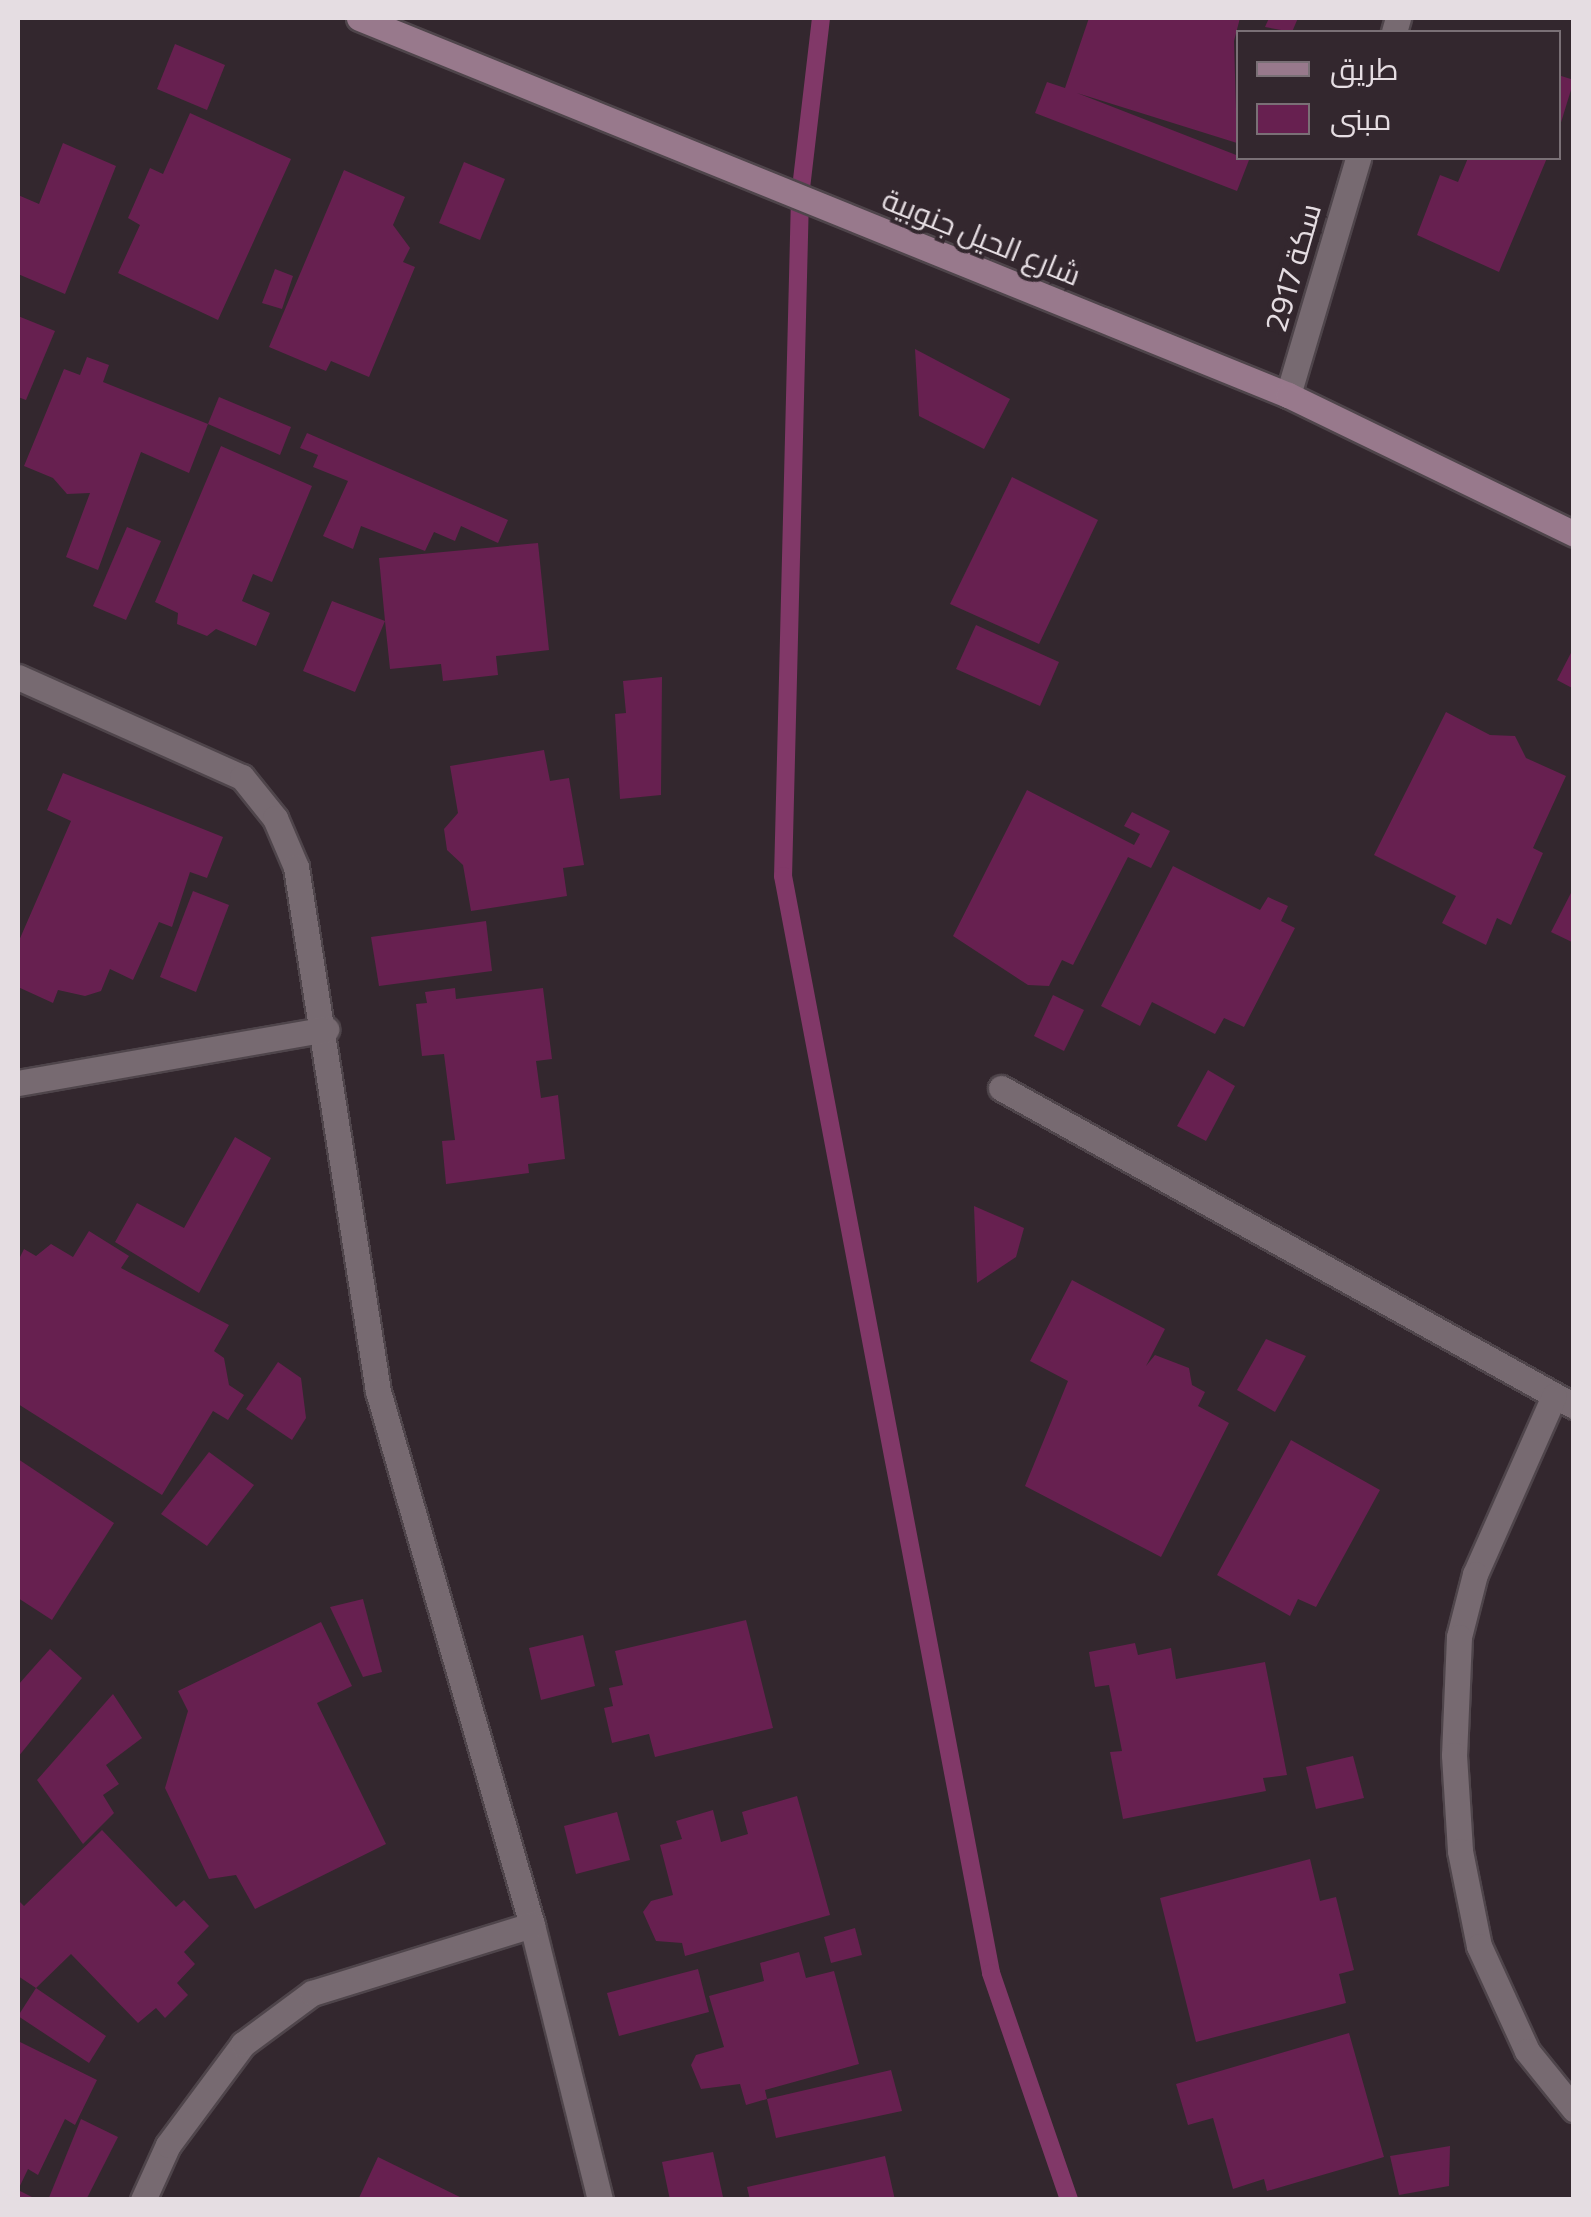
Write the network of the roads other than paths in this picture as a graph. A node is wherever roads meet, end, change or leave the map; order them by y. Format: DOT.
graph roads {
  1 [pos="358,18"];
  2 [pos="393,24"];
  3 [pos="1357,160"];
  4 [pos="1288,395"];
  5 [pos="1574,534"];
  6 [pos="18,677"];
  7 [pos="326,1030"];
  8 [pos="18,1083"];
  9 [pos="1001,1088"];
  10 [pos="1564,1401"];
  11 [pos="532,1925"];
  12 [pos="1574,2109"];
  13 [pos="143,2200"];
  14 [pos="600,2200"];
  1 -- 2 [label="street, شارع الحيل جنوبية"];
  2 -- 4 [label="street, شارع الحيل جنوبية"];
  3 -- 4 [label="street, سكة 2917"];
  4 -- 5 [label="street, شارع الحيل جنوبية"];
  6 -- 7 [label="street"];
  7 -- 8 [label="street"];
  7 -- 11 [label="street"];
  9 -- 10 [label="street"];
  10 -- 12 [label="street"];
  11 -- 13 [label="street"];
  11 -- 14 [label="street"];
}
